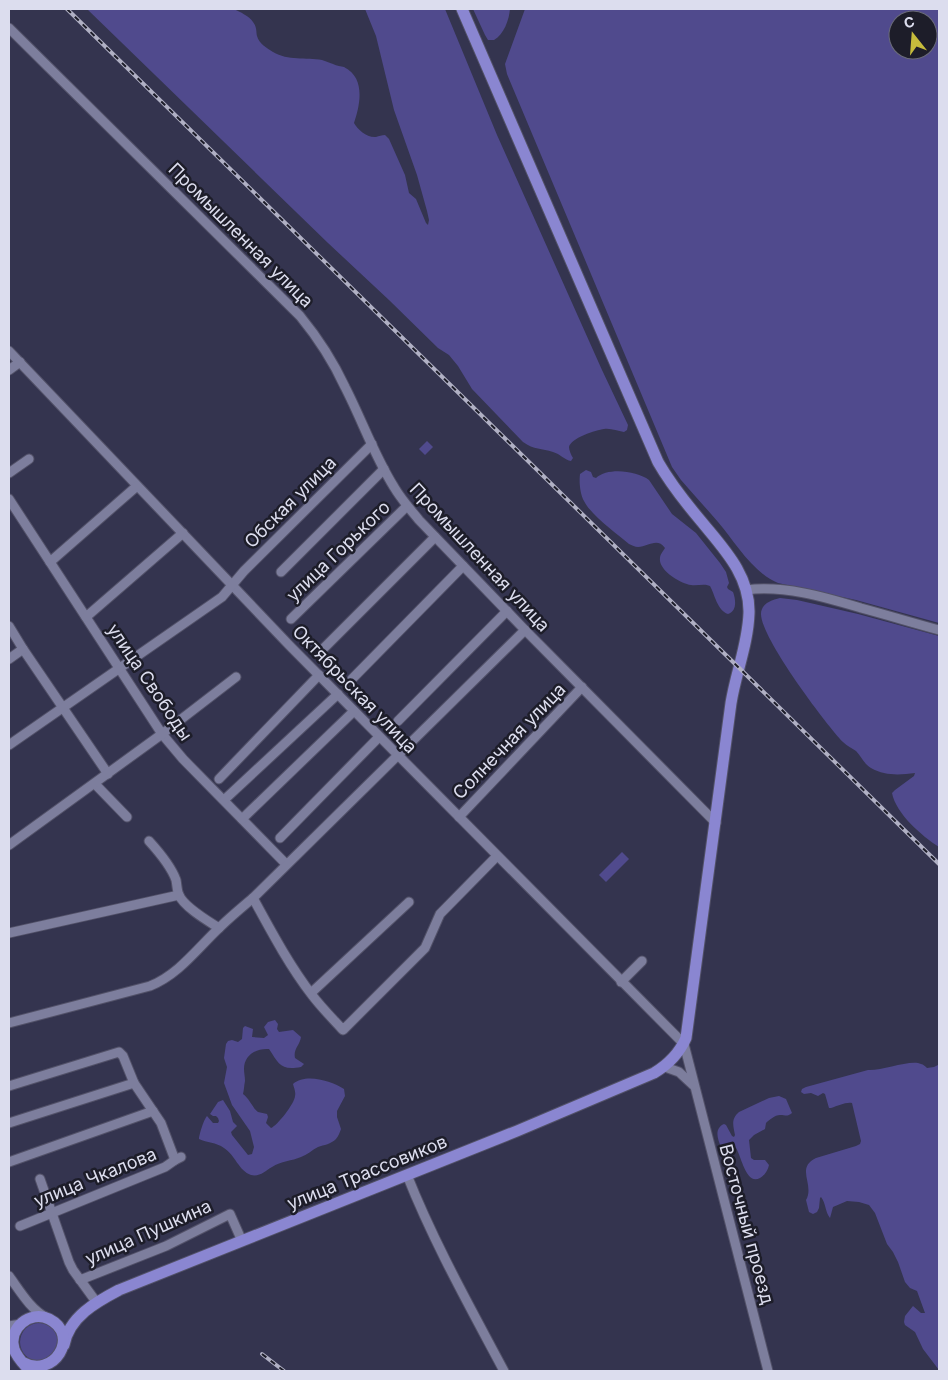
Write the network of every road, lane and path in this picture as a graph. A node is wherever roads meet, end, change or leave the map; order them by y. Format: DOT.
graph roads {
  1 [pos="462,9"];
  2 [pos="9,28"];
  3 [pos="9,351"];
  4 [pos="20,362"];
  5 [pos="9,370"];
  6 [pos="372,444"];
  7 [pos="29,459"];
  8 [pos="384,469"];
  9 [pos="9,473"];
  10 [pos="137,486"];
  11 [pos="9,499"];
  12 [pos="407,506"];
  13 [pos="183,533"];
  14 [pos="435,537"];
  15 [pos="50,562"];
  16 [pos="464,566"];
  17 [pos="281,572"];
  18 [pos="233,586"];
  19 [pos="746,590"];
  20 [pos="507,612"];
  21 [pos="86,617"];
  22 [pos="291,619"];
  23 [pos="9,626"];
  24 [pos="525,630"];
  25 [pos="939,630"];
  26 [pos="23,649"];
  27 [pos="322,650"];
  28 [pos="9,659"];
  29 [pos="120,668"];
  30 [pos="319,675"];
  31 [pos="236,676"];
  32 [pos="352,679"];
  33 [pos="582,688"];
  34 [pos="338,694"];
  35 [pos="62,707"];
  36 [pos="354,711"];
  37 [pos="398,721"];
  38 [pos="162,734"];
  39 [pos="379,737"];
  40 [pos="9,745"];
  41 [pos="398,755"];
  42 [pos="108,774"];
  43 [pos="219,779"];
  44 [pos="95,784"];
  45 [pos="224,800"];
  46 [pos="128,817"];
  47 [pos="459,817"];
  48 [pos="242,819"];
  49 [pos="716,823"];
  50 [pos="280,838"];
  51 [pos="149,841"];
  52 [pos="9,845"];
  53 [pos="497,856"];
  54 [pos="286,864"];
  55 [pos="179,895"];
  56 [pos="253,898"];
  57 [pos="409,902"];
  58 [pos="219,928"];
  59 [pos="9,933"];
  60 [pos="642,961"];
  61 [pos="621,982"];
  62 [pos="310,993"];
  63 [pos="9,1023"];
  64 [pos="684,1044"];
  65 [pos="665,1067"];
  66 [pos="134,1083"];
  67 [pos="693,1085"];
  68 [pos="9,1086"];
  69 [pos="153,1110"];
  70 [pos="9,1123"];
  71 [pos="9,1162"];
  72 [pos="407,1175"];
  73 [pos="40,1179"];
  74 [pos="53,1212"];
  75 [pos="20,1226"];
  76 [pos="242,1241"];
  77 [pos="9,1276"];
  78 [pos="80,1280"];
  79 [pos="26,1299"];
  80 [pos="97,1303"];
  81 [pos="83,1313"];
  82 [pos="49,1319"];
  83 [pos="22,1323"];
  84 [pos="9,1326"];
  85 [pos="9,1340"];
  86 [pos="64,1345"];
  87 [pos="15,1351"];
  88 [pos="57,1359"];
  89 [pos="22,1362"];
  90 [pos="30,1371"];
  91 [pos="47,1371"];
  92 [pos="504,1371"];
  93 [pos="768,1371"];
  1 -- 19 [label="main road"];
  2 -- 6 [label="street, Промышленная улица"];
  3 -- 4 [label="street, Октябрьская улица"];
  4 -- 5 [label="street"];
  4 -- 10 [label="street, Октябрьская улица"];
  6 -- 8 [label="street, Промышленная улица"];
  6 -- 18 [label="street, Обская улица"];
  7 -- 9 [label="street"];
  8 -- 12 [label="street, Промышленная улица"];
  8 -- 17 [label="street"];
  10 -- 13 [label="street, Октябрьская улица"];
  10 -- 15 [label="street"];
  11 -- 15 [label="street, улица Свободы"];
  12 -- 14 [label="street, Промышленная улица"];
  12 -- 22 [label="street, улица Горького"];
  13 -- 18 [label="street, Октябрьская улица"];
  13 -- 21 [label="street"];
  14 -- 16 [label="street, Промышленная улица"];
  14 -- 27 [label="street"];
  15 -- 21 [label="street, улица Свободы"];
  16 -- 20 [label="street, Промышленная улица"];
  16 -- 32 [label="street"];
  18 -- 29 [label="street, Обская улица"];
  18 -- 30 [label="street, Октябрьская улица"];
  19 -- 25 [label="street"];
  19 -- 49 [label="main road"];
  20 -- 24 [label="street, Промышленная улица"];
  20 -- 37 [label="street"];
  21 -- 29 [label="street, улица Свободы"];
  23 -- 26 [label="street"];
  24 -- 33 [label="street, Промышленная улица"];
  24 -- 41 [label="street"];
  26 -- 28 [label="street"];
  26 -- 35 [label="street"];
  29 -- 35 [label="street, Обская улица"];
  29 -- 38 [label="street, улица Свободы"];
  30 -- 34 [label="street, Октябрьская улица"];
  30 -- 43 [label="street"];
  31 -- 38 [label="street"];
  33 -- 47 [label="street, Солнечная улица"];
  33 -- 49 [label="street, Промышленная улица"];
  34 -- 36 [label="street, Октябрьская улица"];
  34 -- 45 [label="street"];
  35 -- 40 [label="street, Обская улица"];
  35 -- 42 [label="street"];
  36 -- 39 [label="street, Октябрьская улица"];
  36 -- 48 [label="street"];
  38 -- 42 [label="street"];
  38 -- 45 [label="street, улица Свободы"];
  39 -- 41 [label="street, Октябрьская улица"];
  39 -- 50 [label="street"];
  41 -- 47 [label="street, Октябрьская улица"];
  41 -- 54 [label="street"];
  42 -- 44 [label="street"];
  44 -- 46 [label="street"];
  44 -- 52 [label="street"];
  45 -- 48 [label="street, улица Свободы"];
  47 -- 53 [label="street, Октябрьская улица"];
  48 -- 54 [label="street, улица Свободы"];
  49 -- 64 [label="main road"];
  51 -- 55 [label="street"];
  53 -- 61 [label="street, Октябрьская улица"];
  53 -- 62 [label="street"];
  54 -- 56 [label="street"];
  55 -- 58 [label="street"];
  55 -- 59 [label="street"];
  56 -- 58 [label="street"];
  56 -- 62 [label="street"];
  57 -- 62 [label="street"];
  58 -- 63 [label="street"];
  60 -- 61 [label="street"];
  61 -- 64 [label="street, Октябрьская улица"];
  64 -- 65 [label="main road"];
  64 -- 67 [label="street, Восточный проезд"];
  65 -- 67 [label="street"];
  65 -- 72 [label="main road, улица Трассовиков"];
  66 -- 68 [label="street"];
  66 -- 69 [label="street"];
  66 -- 70 [label="street"];
  67 -- 93 [label="street, Восточный проезд"];
  69 -- 71 [label="street"];
  69 -- 74 [label="street, улица Чкалова"];
  72 -- 76 [label="main road, улица Трассовиков"];
  72 -- 92 [label="street"];
  73 -- 74 [label="street"];
  74 -- 75 [label="street, улица Чкалова"];
  74 -- 78 [label="street"];
  76 -- 78 [label="street, улица Пушкина"];
  76 -- 80 [label="main road, улица Трассовиков"];
  77 -- 79 [label="street"];
  78 -- 80 [label="street"];
  79 -- 82 [label="street"];
  79 -- 83 [label="street"];
  80 -- 81 [label="main road, улица Трассовиков"];
  81 -- 82 [label="main road"];
  81 -- 86 [label="main road"];
  82 -- 83 [label="main road"];
  82 -- 86 [label="main road"];
  83 -- 84 [label="street"];
  83 -- 87 [label="main road"];
  85 -- 87 [label="street"];
  86 -- 88 [label="main road"];
  87 -- 89 [label="main road"];
  88 -- 89 [label="main road"];
  88 -- 91 [label="main road"];
  89 -- 90 [label="main road"];
}
